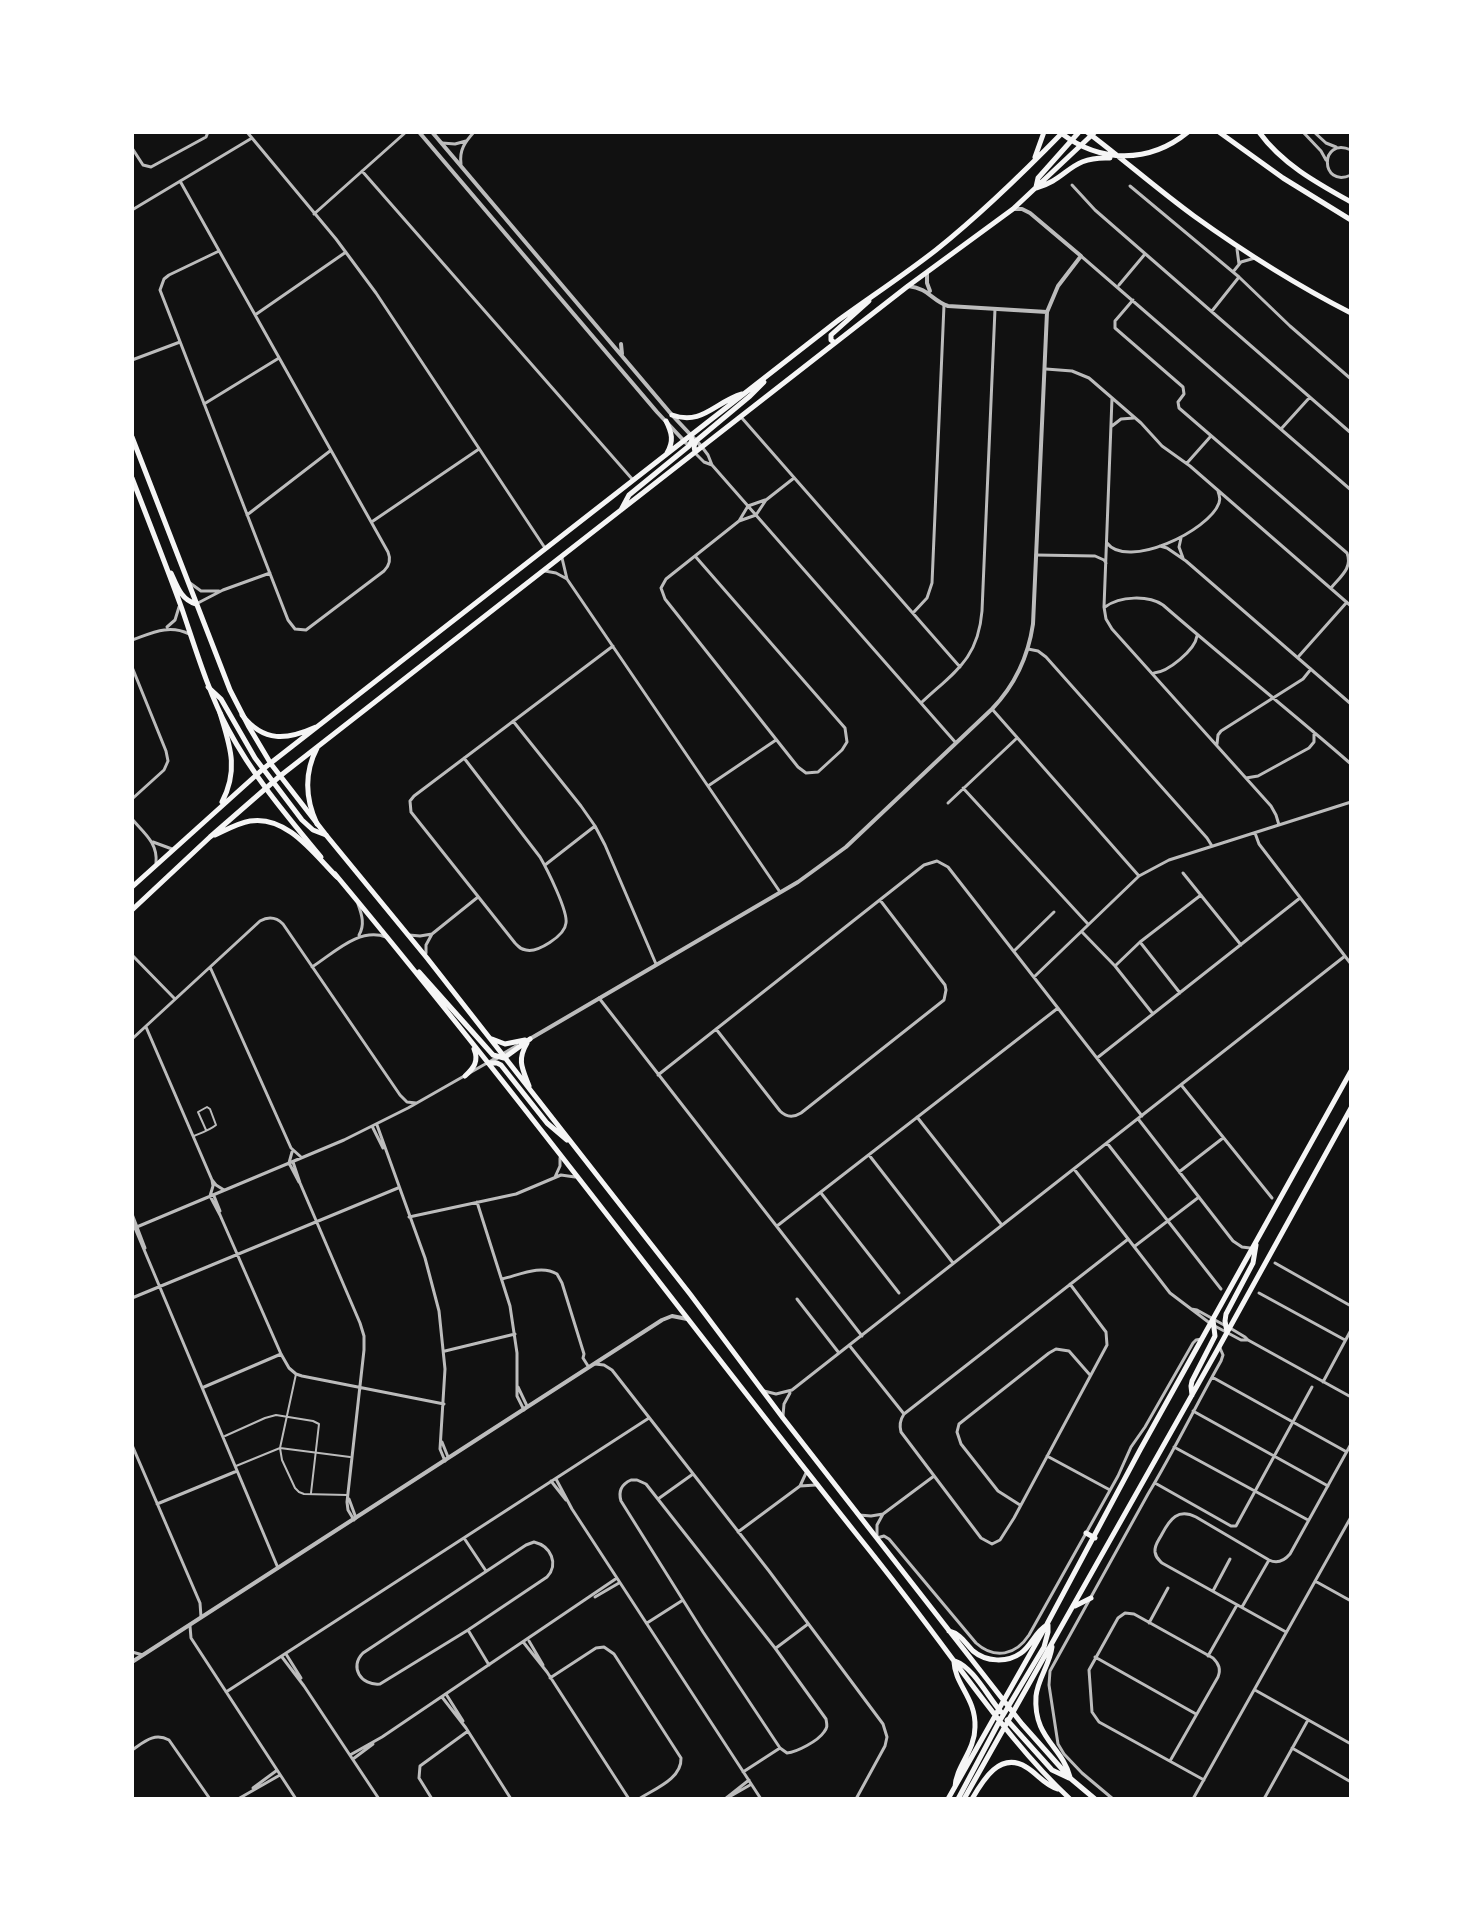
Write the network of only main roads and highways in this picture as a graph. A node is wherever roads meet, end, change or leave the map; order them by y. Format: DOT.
graph roads {
  1 [pos="1044,132"];
  2 [pos="1062,132"];
  3 [pos="1079,132"];
  4 [pos="1188,132"];
  5 [pos="1219,132"];
  6 [pos="1259,132"];
  7 [pos="1092,133"];
  8 [pos="1123,160"];
  9 [pos="1028,168"];
  10 [pos="1036,188"];
  11 [pos="1351,202"];
  12 [pos="1351,220"];
  13 [pos="874,294"];
  14 [pos="1351,313"];
  15 [pos="835,343"];
  16 [pos="773,372"];
  17 [pos="746,393"];
  18 [pos="672,415"];
  19 [pos="666,421"];
  20 [pos="132,437"];
  21 [pos="684,445"];
  22 [pos="695,452"];
  23 [pos="665,456"];
  24 [pos="132,478"];
  25 [pos="621,511"];
  26 [pos="148,520"];
  27 [pos="196,604"];
  28 [pos="208,687"];
  29 [pos="220,713"];
  30 [pos="242,715"];
  31 [pos="324,723"];
  32 [pos="318,746"];
  33 [pos="271,764"];
  34 [pos="263,769"];
  35 [pos="256,775"];
  36 [pos="280,776"];
  37 [pos="273,782"];
  38 [pos="266,788"];
  39 [pos="219,807"];
  40 [pos="317,824"];
  41 [pos="326,835"];
  42 [pos="210,837"];
  43 [pos="337,877"];
  44 [pos="132,887"];
  45 [pos="132,910"];
  46 [pos="406,959"];
  47 [pos="458,1024"];
  48 [pos="486,1035"];
  49 [pos="530,1039"];
  50 [pos="501,1056"];
  51 [pos="488,1063"];
  52 [pos="1351,1071"];
  53 [pos="465,1076"];
  54 [pos="532,1094"];
  55 [pos="1351,1108"];
  56 [pos="1348,1119"];
  57 [pos="571,1143"];
  58 [pos="1255,1246"];
  59 [pos="1213,1325"];
  60 [pos="1227,1329"];
  61 [pos="1192,1395"];
  62 [pos="1086,1533"];
  63 [pos="1095,1538"];
  64 [pos="1091,1598"];
  65 [pos="1074,1606"];
  66 [pos="1047,1624"];
  67 [pos="949,1631"];
  68 [pos="1052,1644"];
  69 [pos="954,1661"];
  70 [pos="1006,1704"];
  71 [pos="1013,1712"];
  72 [pos="1003,1715"];
  73 [pos="999,1722"];
  74 [pos="1070,1778"];
  75 [pos="955,1788"];
  76 [pos="1059,1789"];
  77 [pos="948,1799"];
  78 [pos="958,1799"];
  79 [pos="964,1799"];
  80 [pos="972,1799"];
  81 [pos="1070,1799"];
  82 [pos="1095,1799"];
  1 -- 9 [label="main road"];
  2 -- 4 [label="main road"];
  2 -- 9 [label="main road"];
  3 -- 10 [label="main road"];
  5 -- 12 [label="main road"];
  6 -- 11 [label="main road"];
  7 -- 8 [label="main road"];
  7 -- 10 [label="main road"];
  8 -- 10 [label="main road"];
  8 -- 14 [label="main road"];
  9 -- 13 [label="main road"];
  10 -- 15 [label="main road"];
  13 -- 15 [label="main road"];
  13 -- 16 [label="main road"];
  15 -- 22 [label="main road"];
  16 -- 17 [label="main road"];
  16 -- 22 [label="main road"];
  17 -- 18 [label="main road"];
  17 -- 21 [label="main road"];
  19 -- 23 [label="main road"];
  20 -- 27 [label="main road"];
  21 -- 23 [label="main road"];
  21 -- 25 [label="main road"];
  22 -- 25 [label="main road"];
  23 -- 31 [label="main road"];
  24 -- 26 [label="main road"];
  25 -- 32 [label="main road"];
  26 -- 27 [label="main road"];
  26 -- 28 [label="main road"];
  27 -- 30 [label="main road"];
  28 -- 29 [label="main road"];
  28 -- 34 [label="main road"];
  29 -- 35 [label="main road"];
  29 -- 39 [label="main road"];
  30 -- 31 [label="main road"];
  30 -- 33 [label="main road"];
  31 -- 33 [label="main road"];
  32 -- 36 [label="main road"];
  32 -- 40 [label="main road"];
  33 -- 34 [label="main road"];
  33 -- 36 [label="main road"];
  34 -- 35 [label="main road"];
  34 -- 37 [label="main road"];
  35 -- 38 [label="main road"];
  35 -- 39 [label="main road"];
  36 -- 37 [label="main road"];
  36 -- 40 [label="main road"];
  37 -- 38 [label="main road"];
  37 -- 41 [label="main road"];
  38 -- 42 [label="main road"];
  38 -- 43 [label="main road"];
  39 -- 44 [label="main road"];
  40 -- 41 [label="main road"];
  41 -- 48 [label="main road"];
  42 -- 43 [label="main road"];
  42 -- 45 [label="main road"];
  43 -- 46 [label="main road"];
  46 -- 47 [label="main road"];
  46 -- 50 [label="main road"];
  47 -- 51 [label="main road"];
  47 -- 53 [label="main road"];
  48 -- 49 [label="main road"];
  48 -- 50 [label="main road"];
  49 -- 50 [label="main road"];
  49 -- 54 [label="main road"];
  50 -- 54 [label="main road"];
  51 -- 57 [label="main road"];
  51 -- 69 [label="main road"];
  52 -- 58 [label="main road"];
  54 -- 57 [label="main road"];
  55 -- 56 [label="main road"];
  56 -- 60 [label="main road"];
  57 -- 67 [label="main road"];
  58 -- 59 [label="main road"];
  58 -- 60 [label="main road"];
  59 -- 61 [label="main road"];
  59 -- 63 [label="main road"];
  60 -- 61 [label="main road"];
  61 -- 65 [label="main road"];
  62 -- 63 [label="main road"];
  63 -- 66 [label="main road"];
  64 -- 65 [label="main road"];
  65 -- 68 [label="main road"];
  66 -- 67 [label="main road"];
  66 -- 70 [label="main road"];
  67 -- 70 [label="main road"];
  68 -- 71 [label="main road"];
  68 -- 74 [label="main road"];
  69 -- 72 [label="main road"];
  69 -- 73 [label="main road"];
  69 -- 75 [label="main road"];
  70 -- 71 [label="main road"];
  70 -- 72 [label="main road"];
  71 -- 72 [label="main road"];
  71 -- 74 [label="main road"];
  72 -- 73 [label="main road"];
  72 -- 73 [label="main road"];
  72 -- 74 [label="main road"];
  73 -- 75 [label="main road"];
  73 -- 76 [label="main road"];
  73 -- 78 [label="main road"];
  73 -- 79 [label="main road"];
  74 -- 82 [label="main road"];
  75 -- 77 [label="main road"];
  76 -- 80 [label="main road"];
  76 -- 81 [label="main road"];
}
